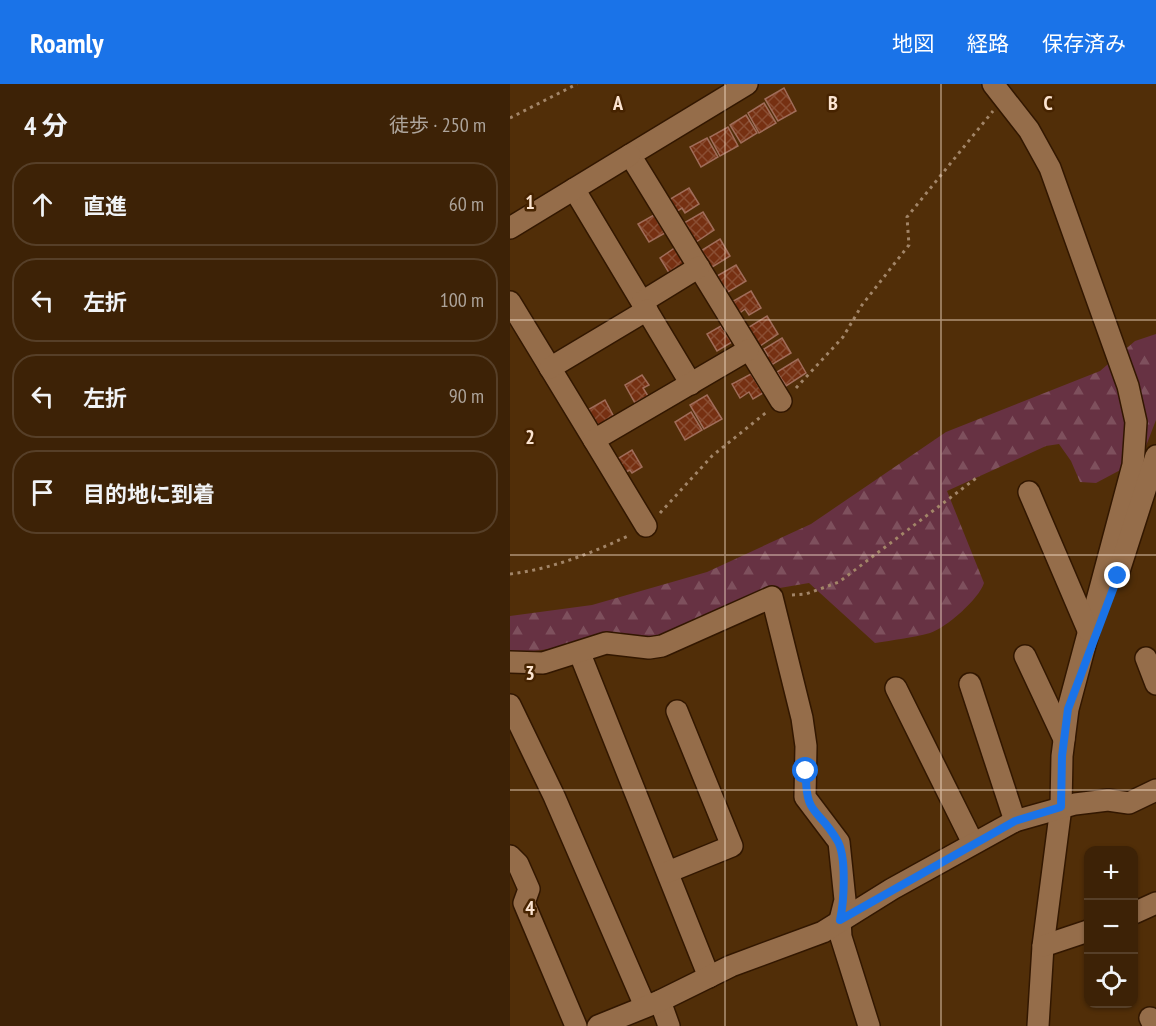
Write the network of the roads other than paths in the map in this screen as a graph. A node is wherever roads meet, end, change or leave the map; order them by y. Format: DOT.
graph roads {
  1 [pos="747,84"];
  2 [pos="993,84"];
  3 [pos="630,155"];
  4 [pos="574,189"];
  5 [pos="510,228"];
  6 [pos="699,267"];
  7 [pos="510,302"];
  8 [pos="644,306"];
  9 [pos="748,350"];
  10 [pos="550,368"];
  11 [pos="691,384"];
  12 [pos="781,401"];
  13 [pos="594,440"];
  14 [pos="1156,456"];
  15 [pos="1029,492"];
  16 [pos="1149,500"];
  17 [pos="646,526"];
  18 [pos="1088,630"];
  19 [pos="580,654"];
  20 [pos="1025,656"];
  21 [pos="1146,657"];
  22 [pos="510,662"];
  23 [pos="970,684"];
  24 [pos="1156,684"];
  25 [pos="896,688"];
  26 [pos="510,705"];
  27 [pos="1068,709"];
  28 [pos="677,711"];
  29 [pos="1064,740"];
  30 [pos="1156,790"];
  31 [pos="1061,807"];
  32 [pos="1015,821"];
  33 [pos="973,843"];
  34 [pos="510,856"];
  35 [pos="668,872"];
  36 [pos="1156,903"];
  37 [pos="1138,911"];
  38 [pos="840,920"];
  39 [pos="1084,933"];
  40 [pos="1043,946"];
  41 [pos="709,977"];
  42 [pos="653,1003"];
  43 [pos="576,1026"];
  44 [pos="598,1026"];
  45 [pos="669,1026"];
  46 [pos="869,1026"];
  47 [pos="1038,1026"];
  1 -- 3 [label="street"];
  2 -- 18 [label="street"];
  3 -- 4 [label="street"];
  3 -- 6 [label="street"];
  4 -- 5 [label="street"];
  4 -- 8 [label="street"];
  6 -- 8 [label="street"];
  6 -- 9 [label="street"];
  7 -- 10 [label="street"];
  8 -- 10 [label="street"];
  8 -- 11 [label="street"];
  9 -- 11 [label="street"];
  9 -- 12 [label="street"];
  10 -- 13 [label="street"];
  11 -- 13 [label="street"];
  13 -- 17 [label="street"];
  14 -- 16 [label="street"];
  15 -- 18 [label="street"];
  16 -- 27 [label="street"];
  18 -- 27 [label="street"];
  19 -- 22 [label="street"];
  19 -- 35 [label="street"];
  19 -- 38 [label="street"];
  20 -- 29 [label="street"];
  21 -- 24 [label="street"];
  23 -- 32 [label="street"];
  25 -- 33 [label="street"];
  26 -- 42 [label="street"];
  27 -- 29 [label="street"];
  28 -- 35 [label="street"];
  29 -- 31 [label="street"];
  30 -- 31 [label="street"];
  31 -- 32 [label="street"];
  31 -- 40 [label="street"];
  32 -- 33 [label="street"];
  33 -- 38 [label="street"];
  34 -- 43 [label="street"];
  35 -- 41 [label="street"];
  36 -- 37 [label="street"];
  38 -- 41 [label="street"];
  38 -- 46 [label="street"];
  39 -- 40 [label="street"];
  40 -- 47 [label="street"];
  41 -- 42 [label="street"];
  42 -- 44 [label="street"];
  42 -- 45 [label="street"];
}
